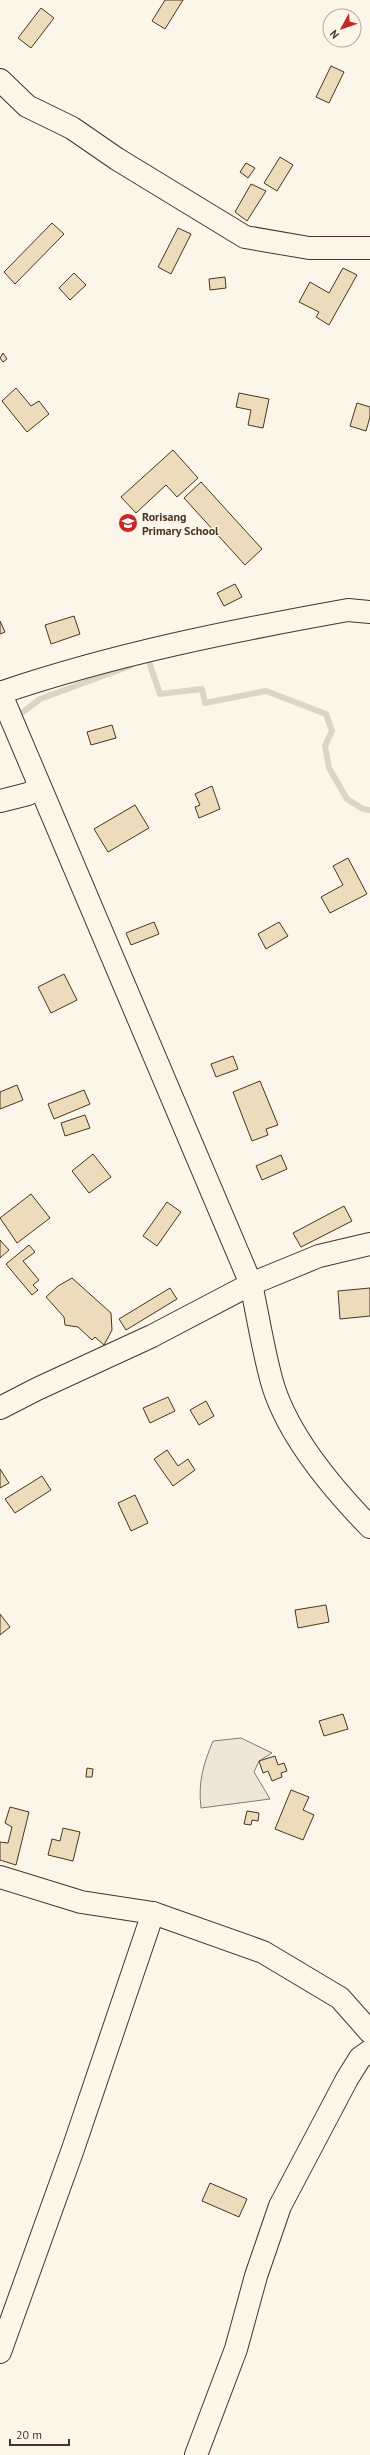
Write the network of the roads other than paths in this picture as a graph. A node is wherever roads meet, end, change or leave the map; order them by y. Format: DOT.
graph roads {
  1 [pos="0,80"];
  2 [pos="370,248"];
  3 [pos="370,612"];
  4 [pos="0,693"];
  5 [pos="40,787"];
  6 [pos="0,801"];
  7 [pos="370,1244"];
  8 [pos="251,1284"];
  9 [pos="0,1408"];
  10 [pos="370,1527"];
  11 [pos="0,1877"];
  12 [pos="153,1912"];
  13 [pos="370,2032"];
  14 [pos="370,2051"];
  15 [pos="0,2352"];
  16 [pos="196,2455"];
  1 -- 2 [label="street"];
  3 -- 4 [label="street"];
  4 -- 5 [label="street"];
  5 -- 6 [label="street"];
  5 -- 8 [label="street"];
  7 -- 8 [label="street"];
  8 -- 9 [label="street"];
  8 -- 10 [label="street"];
  11 -- 12 [label="street"];
  12 -- 13 [label="street"];
  12 -- 15 [label="street"];
  14 -- 16 [label="street"];
}
